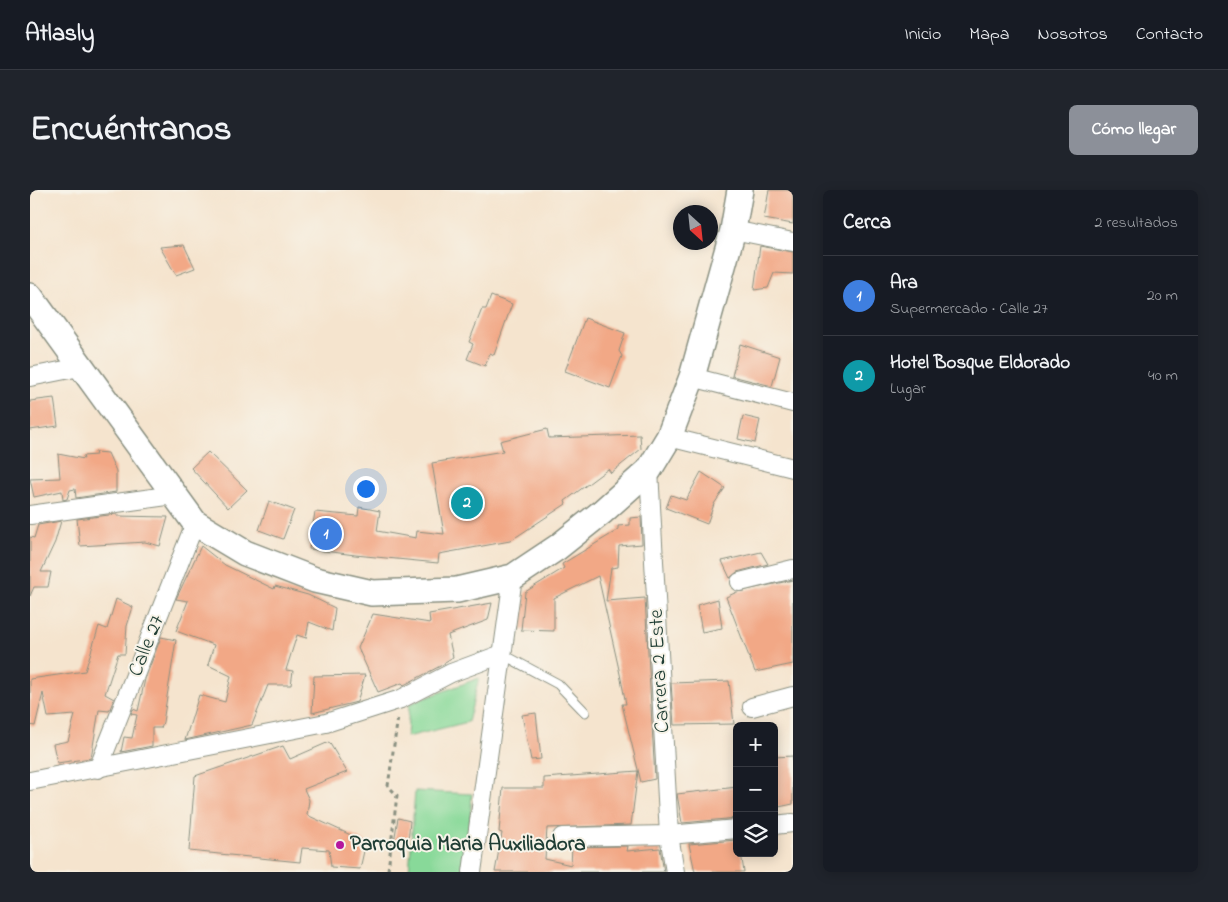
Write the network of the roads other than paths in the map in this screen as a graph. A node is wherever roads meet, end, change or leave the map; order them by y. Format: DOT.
graph roads {
  1 [pos="740,190"];
  2 [pos="733,230"];
  3 [pos="793,242"];
  4 [pos="30,296"];
  5 [pos="80,367"];
  6 [pos="30,377"];
  7 [pos="692,377"];
  8 [pos="793,403"];
  9 [pos="669,436"];
  10 [pos="793,468"];
  11 [pos="648,470"];
  12 [pos="174,495"];
  13 [pos="32,518"];
  14 [pos="196,523"];
  15 [pos="793,569"];
  16 [pos="513,577"];
  17 [pos="740,582"];
  18 [pos="502,654"];
  19 [pos="793,696"];
  20 [pos="752,707"];
  21 [pos="584,712"];
  22 [pos="98,769"];
  23 [pos="30,781"];
  24 [pos="733,829"];
  25 [pos="668,835"];
  26 [pos="562,837"];
  27 [pos="472,872"];
  28 [pos="675,872"];
  1 -- 2 [label="main road"];
  2 -- 3 [label="street"];
  2 -- 7 [label="main road"];
  4 -- 5 [label="main road"];
  5 -- 6 [label="street"];
  5 -- 12 [label="main road"];
  7 -- 8 [label="street"];
  7 -- 9 [label="main road"];
  9 -- 10 [label="street"];
  9 -- 11 [label="main road"];
  11 -- 16 [label="main road"];
  11 -- 25 [label="street, Carrera 2 Este"];
  12 -- 13 [label="street"];
  12 -- 14 [label="main road"];
  14 -- 16 [label="main road"];
  14 -- 22 [label="street, Calle 27"];
  15 -- 17 [label="street"];
  16 -- 18 [label="street"];
  18 -- 21 [label="lane"];
  18 -- 22 [label="street"];
  18 -- 27 [label="street"];
  19 -- 20 [label="street"];
  22 -- 23 [label="street"];
  24 -- 25 [label="street"];
  25 -- 26 [label="street"];
  25 -- 28 [label="street, Carrera 2 Este"];
}
